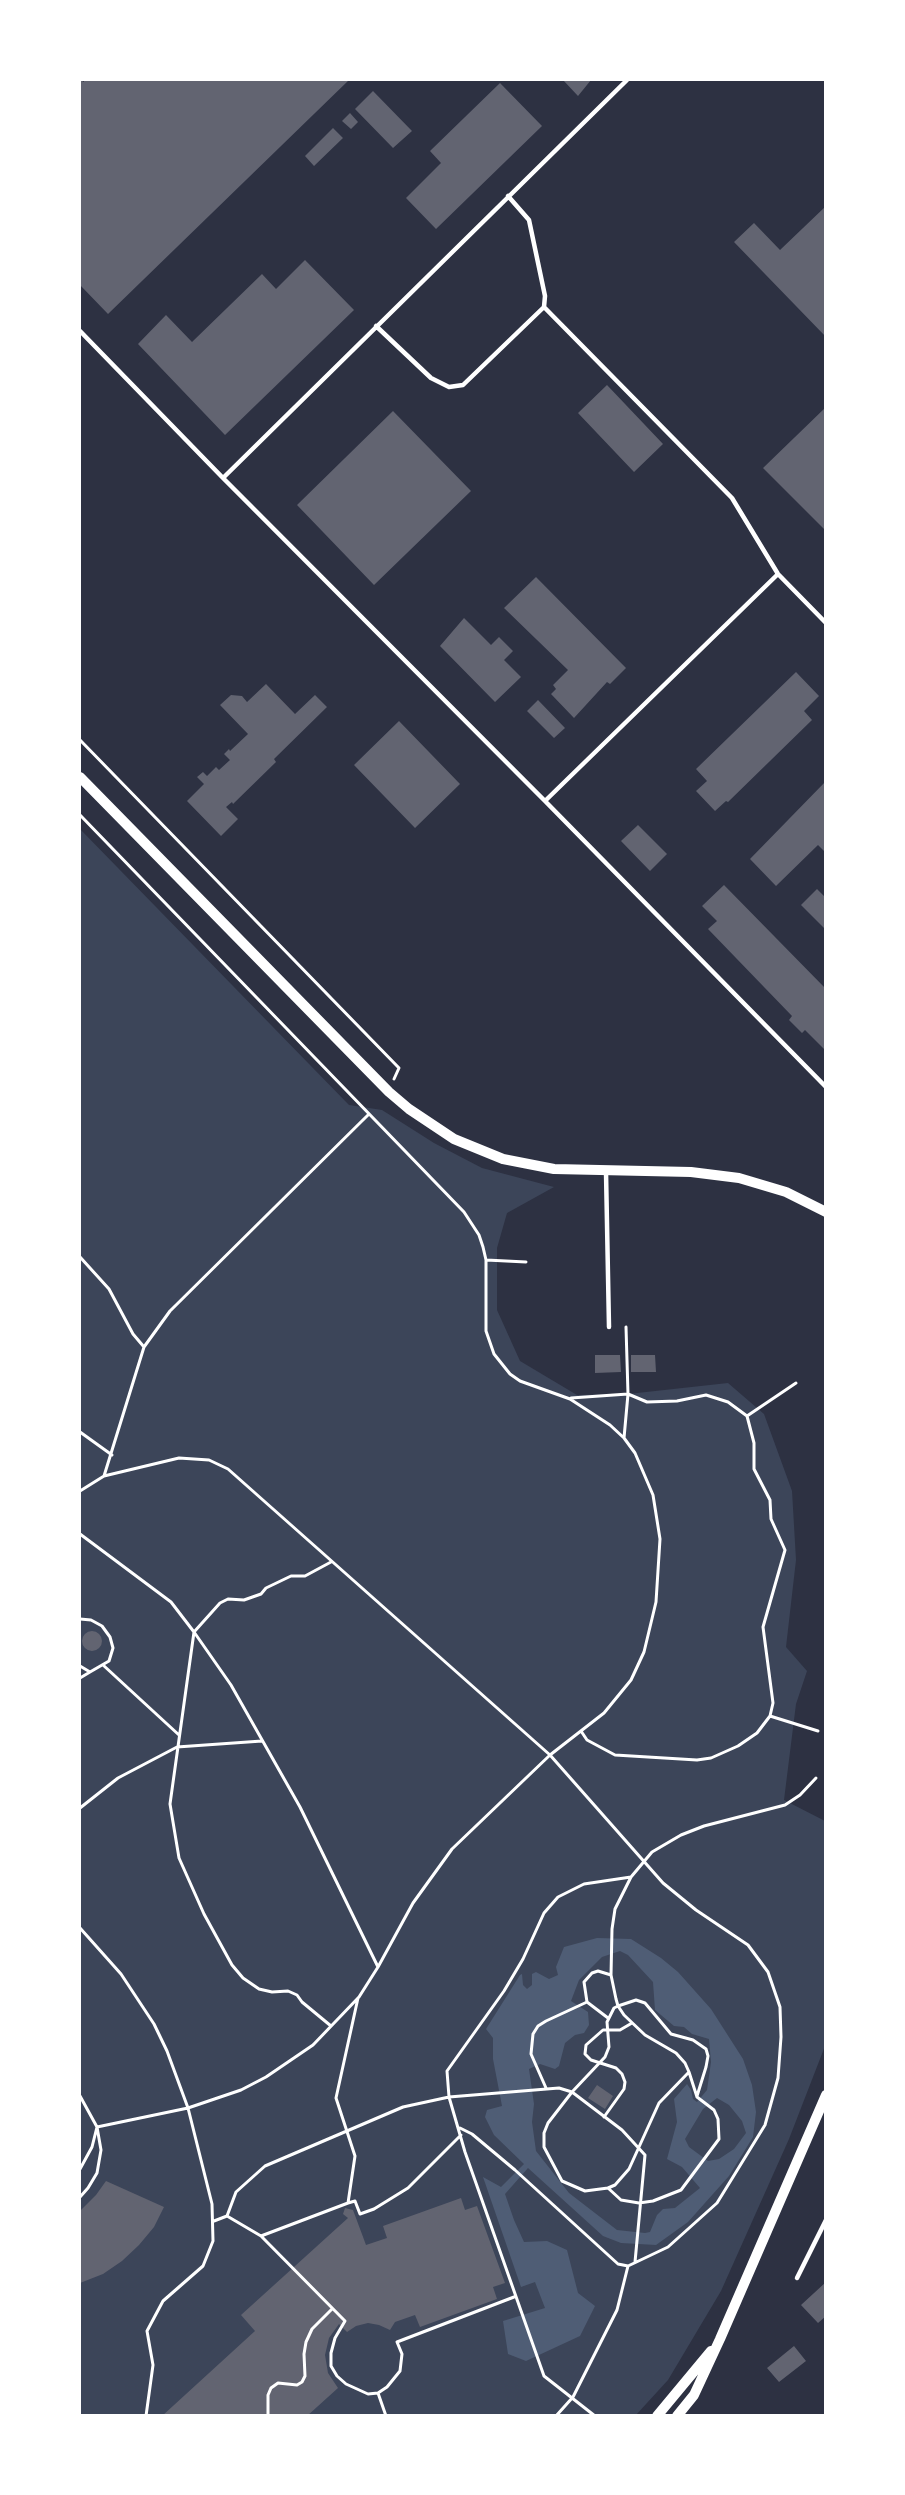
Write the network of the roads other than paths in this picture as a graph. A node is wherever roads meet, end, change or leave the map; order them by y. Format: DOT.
graph roads {
  1 [pos="627,80"];
  2 [pos="508,196"];
  3 [pos="544,307"];
  4 [pos="376,326"];
  5 [pos="80,331"];
  6 [pos="223,477"];
  7 [pos="778,574"];
  8 [pos="825,622"];
  9 [pos="80,777"];
  10 [pos="545,801"];
  11 [pos="825,1087"];
  12 [pos="606,1172"];
  13 [pos="825,1212"];
  14 [pos="609,1327"];
  15 [pos="825,2095"];
  16 [pos="825,2220"];
  17 [pos="797,2278"];
  18 [pos="720,2339"];
  19 [pos="657,2415"];
  20 [pos="677,2415"];
  1 -- 2 [label="lane"];
  2 -- 3 [label="lane"];
  2 -- 4 [label="lane"];
  3 -- 4 [label="lane"];
  3 -- 7 [label="lane"];
  4 -- 6 [label="lane"];
  5 -- 6 [label="lane"];
  6 -- 10 [label="lane"];
  7 -- 8 [label="lane"];
  7 -- 10 [label="lane"];
  9 -- 12 [label="street"];
  10 -- 11 [label="lane"];
  12 -- 13 [label="street"];
  12 -- 14 [label="lane"];
  15 -- 18 [label="street"];
  16 -- 17 [label="lane"];
  18 -- 19 [label="street"];
  18 -- 20 [label="street"];
}
